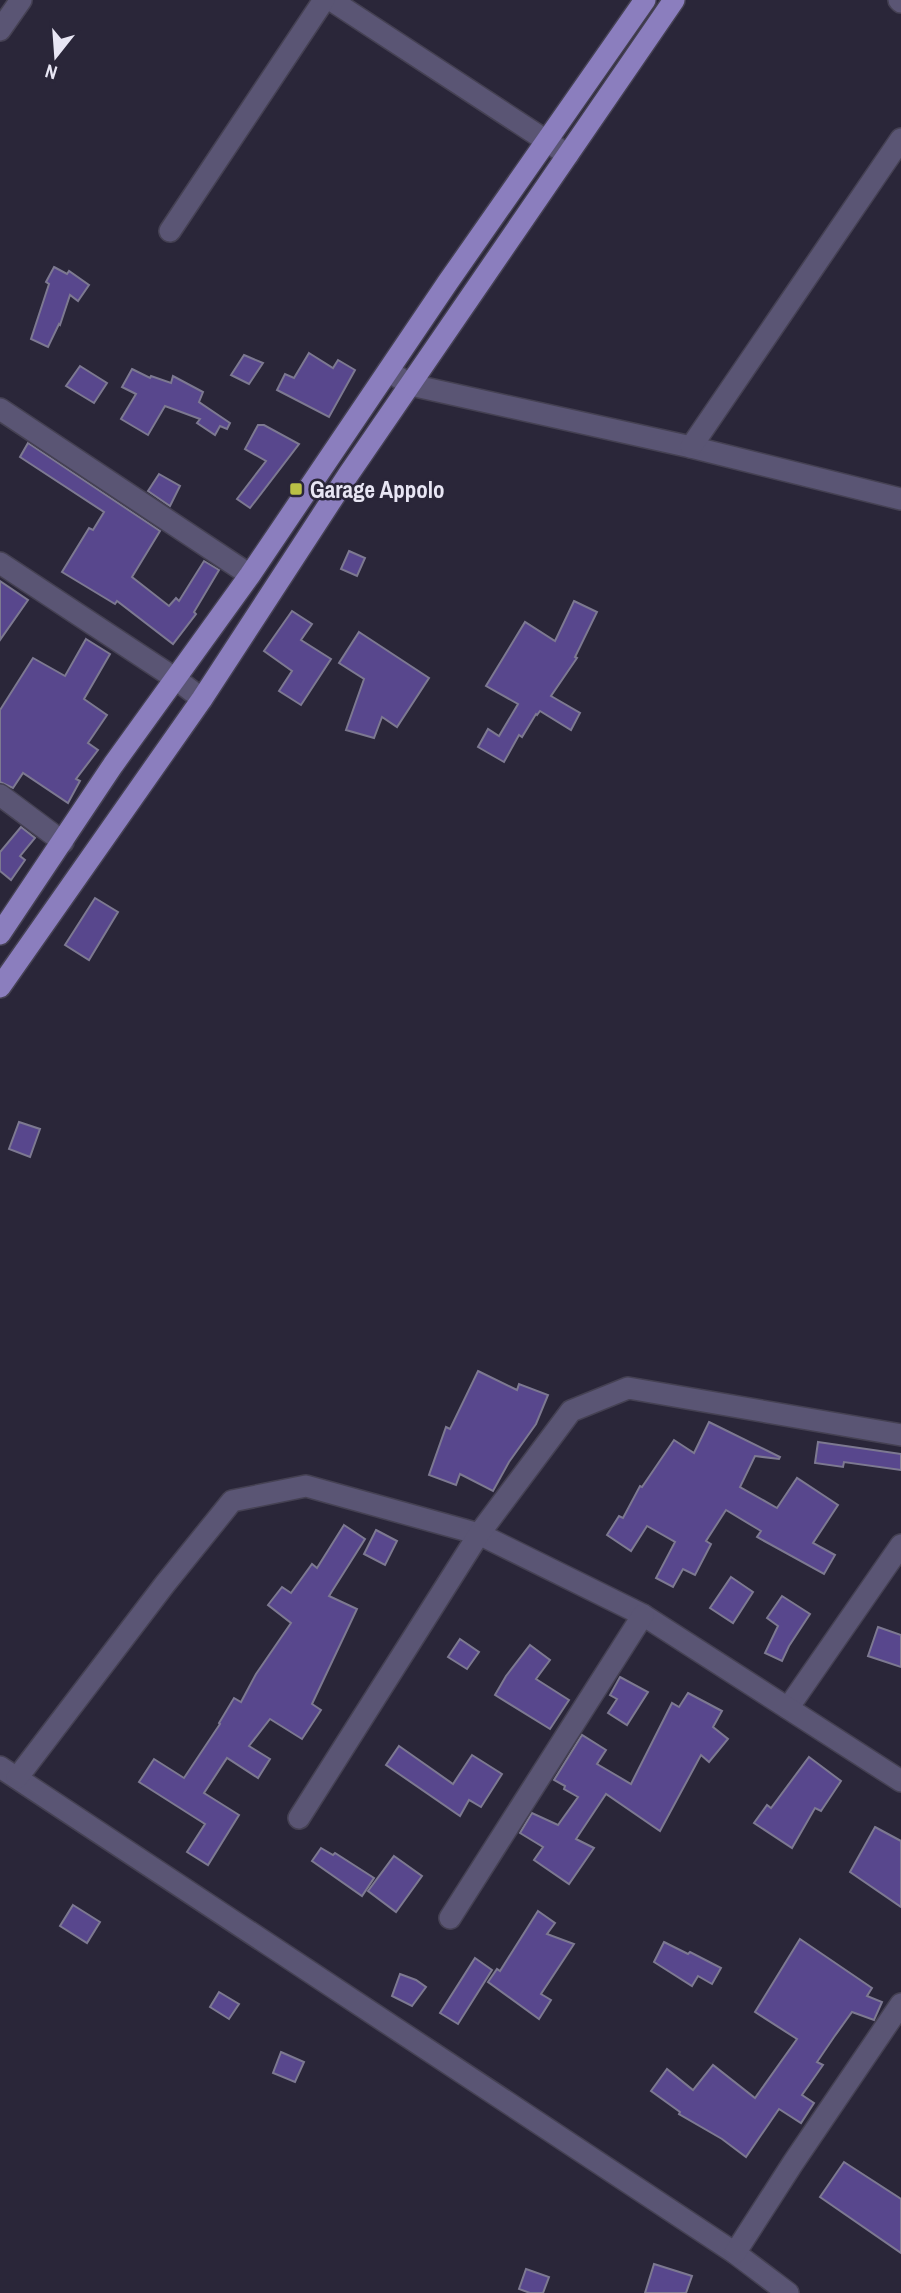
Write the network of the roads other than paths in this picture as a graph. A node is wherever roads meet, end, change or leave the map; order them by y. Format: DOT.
graph roads {
  1 [pos="21,0"];
  2 [pos="324,0"];
  3 [pos="331,0"];
  4 [pos="645,0"];
  5 [pos="674,0"];
  6 [pos="0,30"];
  7 [pos="901,139"];
  8 [pos="547,141"];
  9 [pos="568,155"];
  10 [pos="170,231"];
  11 [pos="388,371"];
  12 [pos="411,385"];
  13 [pos="0,409"];
  14 [pos="691,447"];
  15 [pos="901,499"];
  16 [pos="0,564"];
  17 [pos="250,575"];
  18 [pos="176,679"];
  19 [pos="202,699"];
  20 [pos="0,796"];
  21 [pos="62,842"];
  22 [pos="0,934"];
  23 [pos="0,987"];
  24 [pos="901,1435"];
  25 [pos="479,1534"];
  26 [pos="901,1545"];
  27 [pos="643,1615"];
  28 [pos="788,1708"];
  29 [pos="8,1773"];
  30 [pos="901,1781"];
  31 [pos="299,1818"];
  32 [pos="450,1918"];
  33 [pos="901,2004"];
  34 [pos="735,2253"];
  35 [pos="788,2293"];
  1 -- 6 [label="street"];
  2 -- 10 [label="street"];
  3 -- 8 [label="street"];
  4 -- 8 [label="main road"];
  5 -- 9 [label="main road"];
  7 -- 14 [label="street"];
  8 -- 9 [label="street"];
  8 -- 11 [label="main road"];
  9 -- 12 [label="main road"];
  11 -- 12 [label="street"];
  11 -- 17 [label="main road"];
  12 -- 14 [label="street"];
  12 -- 19 [label="main road"];
  13 -- 17 [label="street"];
  14 -- 15 [label="street"];
  16 -- 18 [label="street"];
  17 -- 18 [label="main road"];
  18 -- 19 [label="street"];
  18 -- 21 [label="main road"];
  19 -- 23 [label="main road"];
  20 -- 21 [label="street"];
  21 -- 22 [label="main road"];
  24 -- 25 [label="street"];
  25 -- 27 [label="street"];
  25 -- 29 [label="street"];
  25 -- 31 [label="street"];
  26 -- 28 [label="street"];
  27 -- 28 [label="street"];
  27 -- 32 [label="street"];
  28 -- 30 [label="street"];
  29 -- 34 [label="street"];
  33 -- 34 [label="street"];
  34 -- 35 [label="street"];
}
